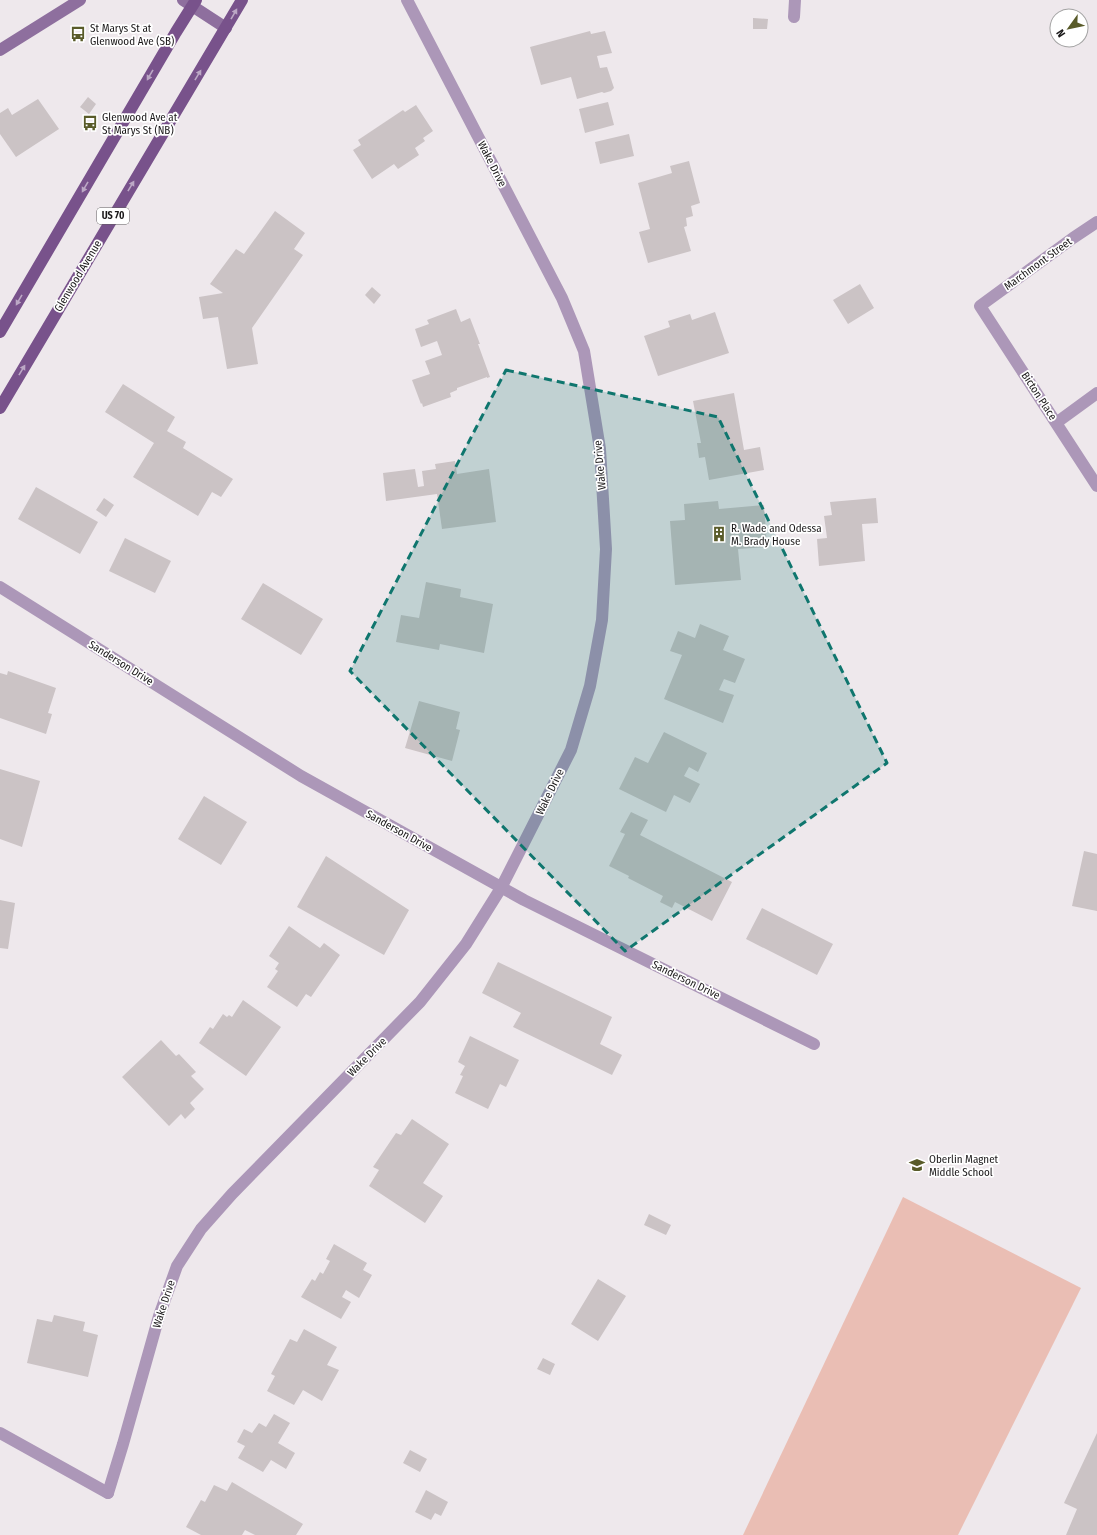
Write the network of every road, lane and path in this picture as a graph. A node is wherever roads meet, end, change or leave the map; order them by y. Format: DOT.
graph roads {
  1 [pos="80,0"];
  2 [pos="242,0"];
  3 [pos="407,0"];
  4 [pos="795,0"];
  5 [pos="190,2"];
  6 [pos="794,17"];
  7 [pos="226,28"];
  8 [pos="0,50"];
  9 [pos="1097,222"];
  10 [pos="980,306"];
  11 [pos="0,332"];
  12 [pos="1097,393"];
  13 [pos="0,408"];
  14 [pos="1056,423"];
  15 [pos="1097,486"];
  16 [pos="0,587"];
  17 [pos="501,888"];
  18 [pos="814,1044"];
  19 [pos="0,1433"];
  1 -- 8 [label="main road"];
  7 -- 2 [label="main road, Glenwood Avenue / US 70, one-way"];
  3 -- 17 [label="street, Wake Drive"];
  4 -- 6 [label="street"];
  5 -- 7 [label="main road"];
  5 -- 11 [label="main road, one-way"];
  13 -- 7 [label="main road, Glenwood Avenue / US 70, one-way"];
  9 -- 10 [label="street, Marchmont Street"];
  10 -- 14 [label="street, Bicton Place"];
  12 -- 14 [label="street"];
  14 -- 15 [label="street, Bicton Place"];
  16 -- 17 [label="street, Sanderson Drive"];
  17 -- 18 [label="street, Sanderson Drive"];
  17 -- 19 [label="street, Wake Drive"];
}
